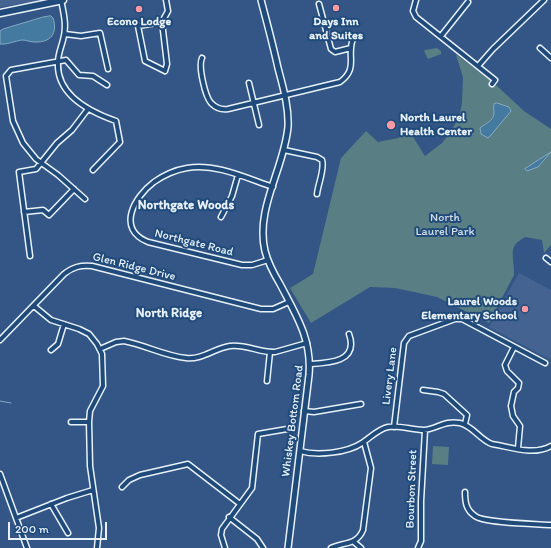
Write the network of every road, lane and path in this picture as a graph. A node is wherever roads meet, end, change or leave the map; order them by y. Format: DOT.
graph roads {
  1 [pos="62,0"];
  2 [pos="166,0"];
  3 [pos="261,0"];
  4 [pos="416,0"];
  5 [pos="544,0"];
  6 [pos="468,2"];
  7 [pos="319,4"];
  8 [pos="0,13"];
  9 [pos="162,22"];
  10 [pos="65,34"];
  11 [pos="441,36"];
  12 [pos="353,39"];
  13 [pos="351,48"];
  14 [pos="540,48"];
  15 [pos="202,58"];
  16 [pos="551,58"];
  17 [pos="58,61"];
  18 [pos="478,66"];
  19 [pos="108,69"];
  20 [pos="249,83"];
  21 [pos="492,84"];
  22 [pos="107,85"];
  23 [pos="285,95"];
  24 [pos="254,103"];
  25 [pos="88,109"];
  26 [pos="259,125"];
  27 [pos="284,150"];
  28 [pos="41,163"];
  29 [pos="93,170"];
  30 [pos="238,175"];
  31 [pos="273,186"];
  32 [pos="74,189"];
  33 [pos="317,194"];
  34 [pos="85,200"];
  35 [pos="24,212"];
  36 [pos="221,217"];
  37 [pos="30,256"];
  38 [pos="546,258"];
  39 [pos="268,260"];
  40 [pos="551,262"];
  41 [pos="289,302"];
  42 [pos="34,306"];
  43 [pos="64,324"];
  44 [pos="349,334"];
  45 [pos="0,340"];
  46 [pos="307,343"];
  47 [pos="514,347"];
  48 [pos="100,349"];
  49 [pos="51,350"];
  50 [pos="270,352"];
  51 [pos="545,363"];
  52 [pos="310,364"];
  53 [pos="267,381"];
  54 [pos="423,390"];
  55 [pos="361,404"];
  56 [pos="304,411"];
  57 [pos="71,422"];
  58 [pos="88,422"];
  59 [pos="465,424"];
  60 [pos="394,427"];
  61 [pos="292,428"];
  62 [pos="425,430"];
  63 [pos="364,442"];
  64 [pos="551,446"];
  65 [pos="518,448"];
  66 [pos="300,452"];
  67 [pos="0,474"];
  68 [pos="122,487"];
  69 [pos="93,490"];
  70 [pos="465,492"];
  71 [pos="51,504"];
  72 [pos="240,504"];
  73 [pos="229,517"];
  74 [pos="16,518"];
  75 [pos="551,525"];
  76 [pos="68,533"];
  77 [pos="354,542"];
  78 [pos="27,548"];
  79 [pos="97,548"];
  80 [pos="225,548"];
  81 [pos="263,548"];
  82 [pos="288,548"];
  83 [pos="331,548"];
  84 [pos="361,548"];
  85 [pos="418,548"];
  1 -- 8 [label="main road"];
  1 -- 10 [label="street"];
  2 -- 9 [label="street"];
  3 -- 23 [label="street, Whiskey Bottom Road"];
  4 -- 11 [label="street"];
  5 -- 18 [label="street"];
  6 -- 11 [label="street"];
  7 -- 13 [label="street"];
  9 -- 9 [label="street"];
  10 -- 17 [label="street"];
  10 -- 19 [label="street"];
  11 -- 18 [label="street"];
  12 -- 13 [label="street"];
  13 -- 23 [label="street"];
  14 -- 16 [label="street"];
  15 -- 24 [label="street"];
  17 -- 22 [label="street"];
  17 -- 25 [label="street"];
  17 -- 28 [label="street"];
  18 -- 21 [label="street"];
  20 -- 24 [label="street"];
  23 -- 24 [label="street"];
  23 -- 27 [label="street, Whiskey Bottom Road"];
  24 -- 26 [label="street"];
  25 -- 28 [label="street"];
  25 -- 29 [label="street"];
  27 -- 31 [label="street, Whiskey Bottom Road"];
  27 -- 33 [label="street"];
  28 -- 32 [label="street"];
  28 -- 35 [label="street"];
  30 -- 31 [label="street, Northgate Road"];
  30 -- 36 [label="street"];
  30 -- 39 [label="street, Northgate Road"];
  31 -- 39 [label="street, Whiskey Bottom Road"];
  32 -- 34 [label="street"];
  32 -- 35 [label="street"];
  35 -- 37 [label="street"];
  38 -- 40 [label="street"];
  39 -- 41 [label="street, Whiskey Bottom Road"];
  41 -- 42 [label="street, Glen Ridge Drive"];
  41 -- 46 [label="street, Whiskey Bottom Road"];
  42 -- 43 [label="street"];
  42 -- 45 [label="street, Glen Ridge Drive"];
  43 -- 48 [label="street"];
  43 -- 49 [label="street"];
  44 -- 52 [label="street"];
  46 -- 50 [label="street"];
  46 -- 52 [label="street, Whiskey Bottom Road"];
  47 -- 51 [label="street, Livery Lane"];
  47 -- 60 [label="street, Livery Lane"];
  47 -- 65 [label="street"];
  48 -- 50 [label="street"];
  48 -- 58 [label="street"];
  50 -- 53 [label="street"];
  52 -- 56 [label="street, Whiskey Bottom Road"];
  54 -- 59 [label="street"];
  55 -- 56 [label="street"];
  56 -- 66 [label="street, Whiskey Bottom Road"];
  57 -- 58 [label="street"];
  58 -- 69 [label="street"];
  59 -- 62 [label="street"];
  59 -- 65 [label="street"];
  60 -- 62 [label="street"];
  60 -- 63 [label="street"];
  61 -- 72 [label="street"];
  62 -- 85 [label="street, Bourbon Street"];
  63 -- 66 [label="street"];
  63 -- 77 [label="street"];
  64 -- 65 [label="street"];
  66 -- 82 [label="street, Whiskey Bottom Road"];
  67 -- 74 [label="street"];
  68 -- 72 [label="street"];
  69 -- 71 [label="street"];
  69 -- 79 [label="street"];
  70 -- 75 [label="street"];
  71 -- 74 [label="street"];
  71 -- 76 [label="street"];
  72 -- 73 [label="street"];
  73 -- 80 [label="street"];
  73 -- 81 [label="street"];
  74 -- 78 [label="street"];
  77 -- 83 [label="street"];
  77 -- 84 [label="street"];
}
